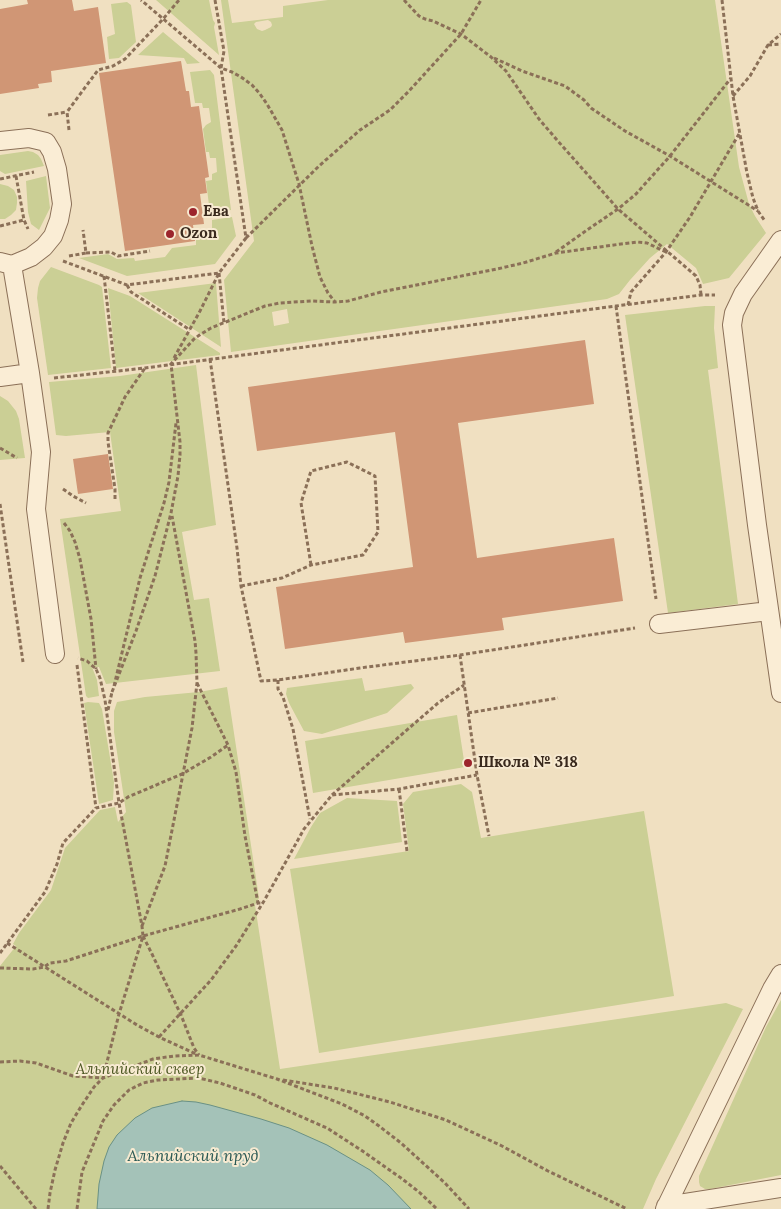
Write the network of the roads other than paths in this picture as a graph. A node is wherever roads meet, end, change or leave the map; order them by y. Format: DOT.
graph roads {
  1 [pos="0,141"];
  2 [pos="780,241"];
  3 [pos="6,264"];
  4 [pos="30,374"];
  5 [pos="0,377"];
  6 [pos="769,612"];
  7 [pos="659,624"];
  8 [pos="55,654"];
  9 [pos="781,693"];
  10 [pos="781,974"];
  11 [pos="781,1188"];
  12 [pos="665,1207"];
  1 -- 3 [label="lane"];
  2 -- 6 [label="lane"];
  3 -- 4 [label="lane"];
  4 -- 5 [label="lane"];
  4 -- 8 [label="lane"];
  6 -- 7 [label="lane"];
  6 -- 9 [label="lane"];
  10 -- 12 [label="lane"];
  11 -- 12 [label="lane"];
}
